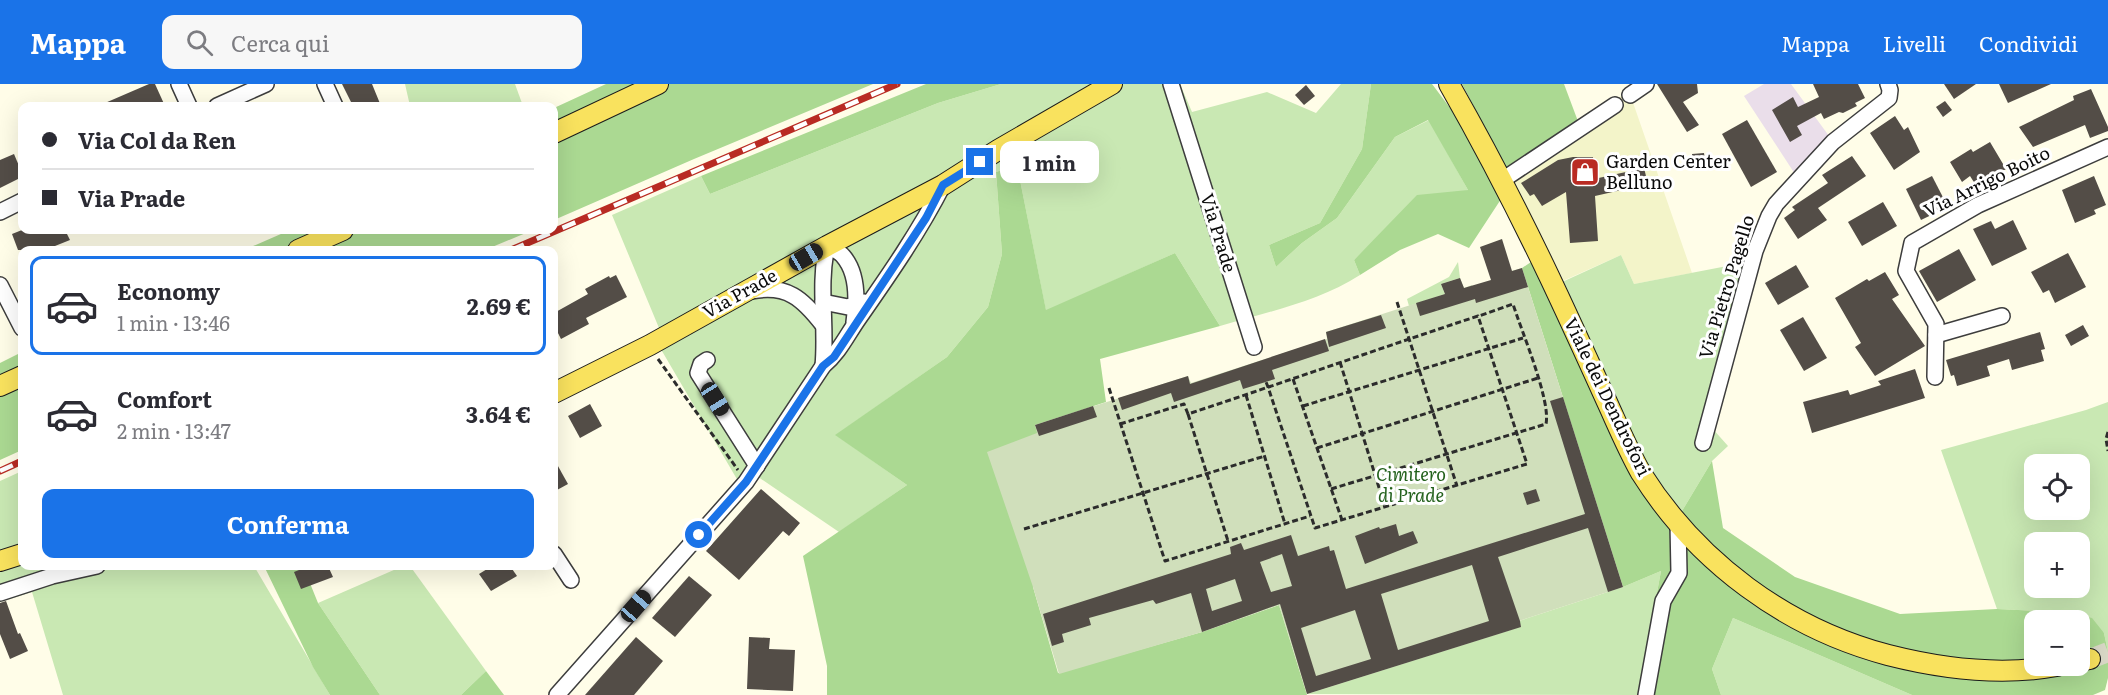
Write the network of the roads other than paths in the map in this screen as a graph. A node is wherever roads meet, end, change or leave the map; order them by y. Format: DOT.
graph roads {
  1 [pos="179,84"];
  2 [pos="266,84"];
  3 [pos="325,84"];
  4 [pos="658,84"];
  5 [pos="1112,84"];
  6 [pos="1171,84"];
  7 [pos="1449,84"];
  8 [pos="1646,84"];
  9 [pos="1888,84"];
  10 [pos="1630,95"];
  11 [pos="187,102"];
  12 [pos="226,102"];
  13 [pos="333,102"];
  14 [pos="1615,105"];
  15 [pos="558,131"];
  16 [pos="2108,147"];
  17 [pos="1501,181"];
  18 [pos="943,185"];
  19 [pos="18,203"];
  20 [pos="0,212"];
  21 [pos="334,234"];
  22 [pos="307,246"];
  23 [pos="826,246"];
  24 [pos="0,285"];
  25 [pos="746,292"];
  26 [pos="873,298"];
  27 [pos="823,302"];
  28 [pos="856,305"];
  29 [pos="2002,316"];
  30 [pos="18,320"];
  31 [pos="823,325"];
  32 [pos="853,327"];
  33 [pos="1936,335"];
  34 [pos="1254,347"];
  35 [pos="707,360"];
  36 [pos="823,366"];
  37 [pos="18,377"];
  38 [pos="1935,377"];
  39 [pos="0,386"];
  40 [pos="558,391"];
  41 [pos="1703,443"];
  42 [pos="757,466"];
  43 [pos="1678,523"];
  44 [pos="18,555"];
  45 [pos="558,560"];
  46 [pos="0,561"];
  47 [pos="79,570"];
  48 [pos="571,580"];
  49 [pos="0,592"];
  50 [pos="2024,670"];
  51 [pos="557,695"];
  52 [pos="1646,695"];
  1 -- 11 [label="street"];
  2 -- 12 [label="street"];
  3 -- 13 [label="street"];
  4 -- 15 [label="main road"];
  5 -- 18 [label="main road, Via Prade"];
  6 -- 34 [label="street, Via Prade"];
  7 -- 17 [label="main road, Viale dei Dendrofori"];
  8 -- 10 [label="street"];
  9 -- 41 [label="street, Via Pietro Pagello"];
  14 -- 17 [label="street"];
  16 -- 33 [label="street, Via Arrigo Boito"];
  17 -- 43 [label="main road, Viale dei Dendrofori"];
  18 -- 23 [label="main road, Via Prade"];
  18 -- 26 [label="street"];
  19 -- 20 [label="street"];
  21 -- 22 [label="main road"];
  23 -- 25 [label="main road, Via Prade"];
  23 -- 27 [label="street"];
  23 -- 28 [label="street"];
  24 -- 30 [label="street"];
  25 -- 31 [label="street"];
  25 -- 40 [label="main road, Via Prade"];
  26 -- 28 [label="street"];
  26 -- 32 [label="street"];
  27 -- 28 [label="street"];
  27 -- 31 [label="street"];
  28 -- 32 [label="street"];
  29 -- 33 [label="street"];
  31 -- 36 [label="street"];
  32 -- 36 [label="street"];
  33 -- 38 [label="street, Via Arrigo Boito"];
  35 -- 42 [label="street"];
  36 -- 42 [label="street"];
  37 -- 39 [label="main road"];
  42 -- 51 [label="street"];
  43 -- 50 [label="main road, Viale dei Dendrofori"];
  43 -- 52 [label="street"];
  44 -- 46 [label="main road"];
  45 -- 48 [label="street"];
  47 -- 49 [label="street"];
}
